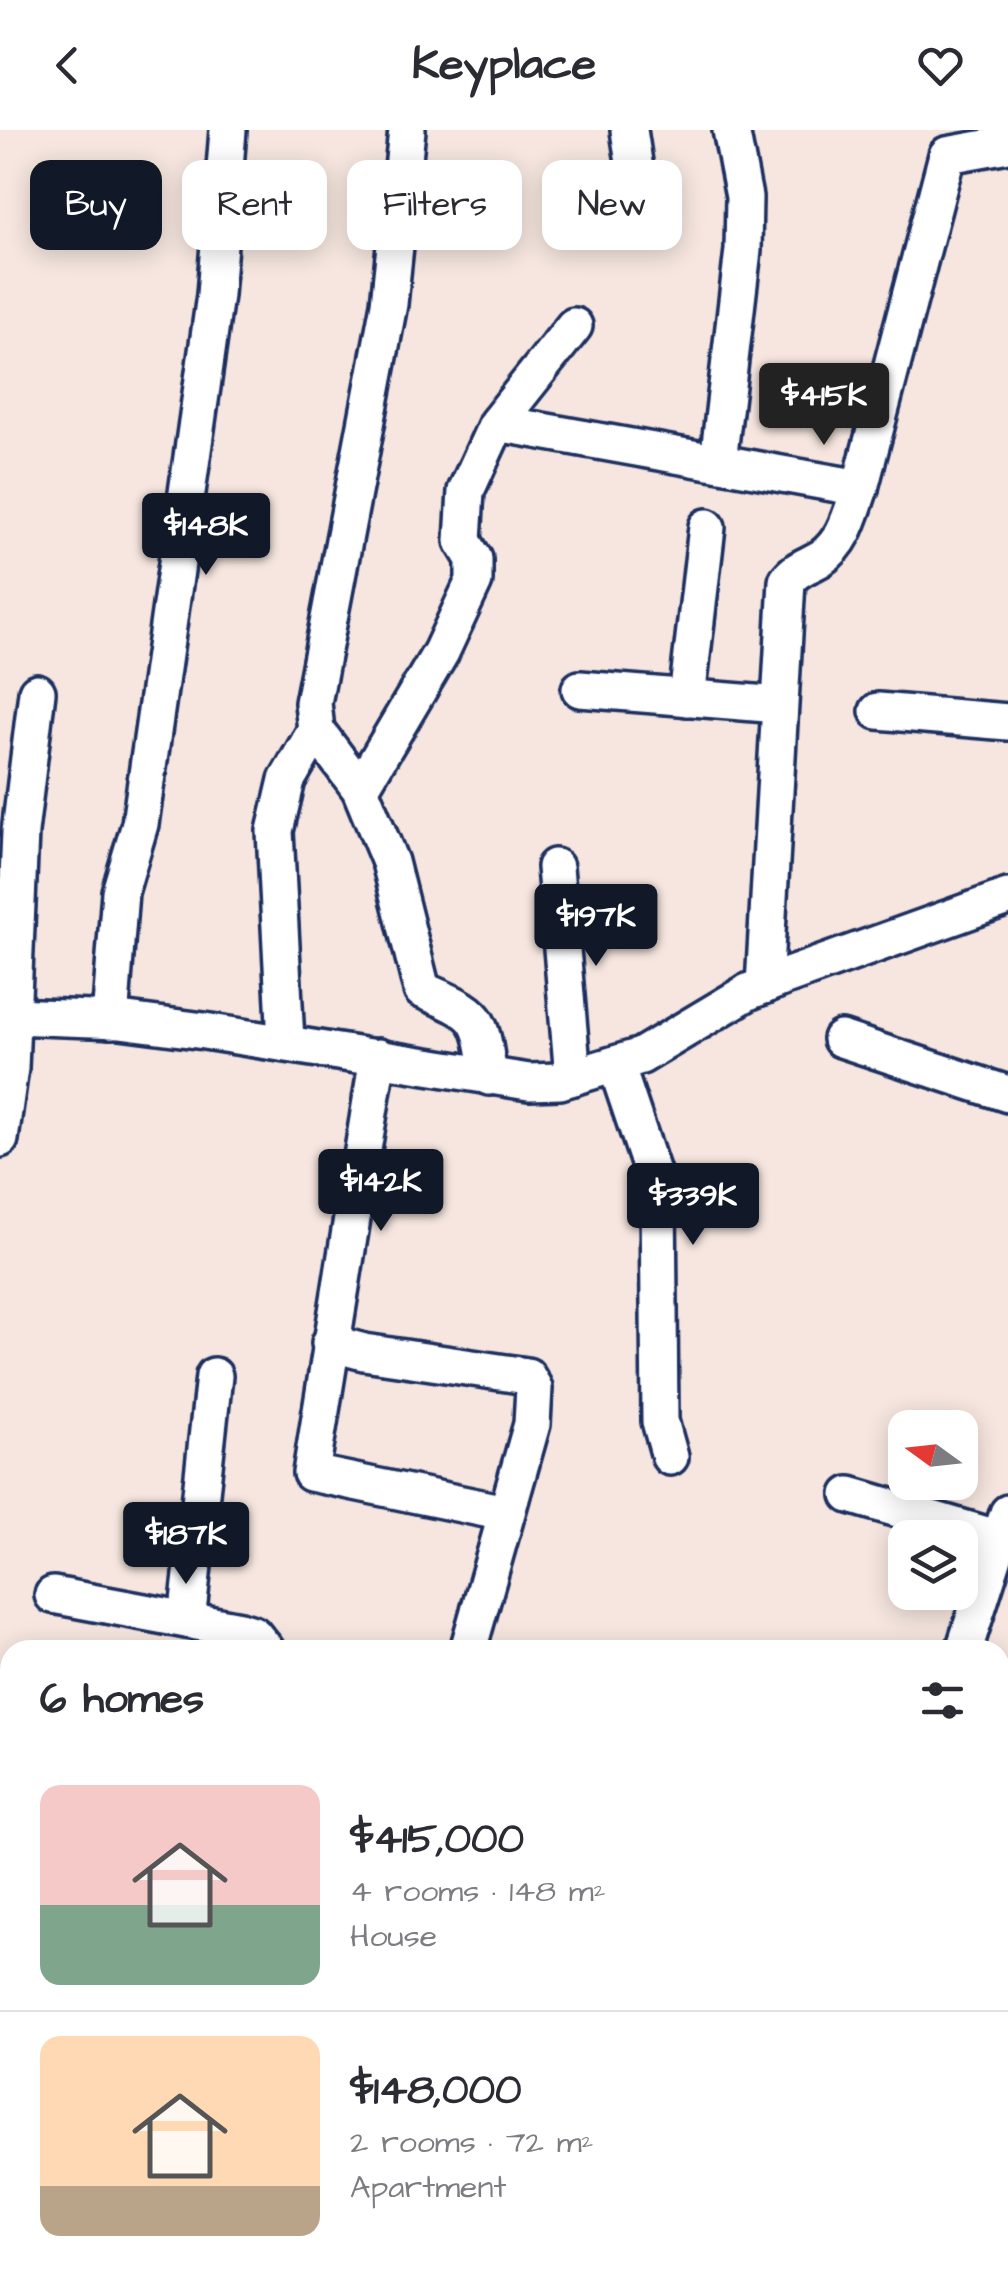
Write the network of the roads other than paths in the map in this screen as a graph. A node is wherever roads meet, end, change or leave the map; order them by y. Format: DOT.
graph roads {
  1 [pos="228,130"];
  2 [pos="407,130"];
  3 [pos="629,130"];
  4 [pos="731,130"];
  5 [pos="1008,144"];
  6 [pos="633,160"];
  7 [pos="574,326"];
  8 [pos="497,423"];
  9 [pos="718,462"];
  10 [pos="860,488"];
  11 [pos="706,528"];
  12 [pos="580,689"];
  13 [pos="36,692"];
  14 [pos="687,698"];
  15 [pos="780,705"];
  16 [pos="878,710"];
  17 [pos="1008,722"];
  18 [pos="316,730"];
  19 [pos="360,790"];
  20 [pos="554,867"];
  21 [pos="1008,897"];
  22 [pos="764,986"];
  23 [pos="12,1016"];
  24 [pos="110,1020"];
  25 [pos="841,1039"];
  26 [pos="286,1042"];
  27 [pos="378,1057"];
  28 [pos="616,1065"];
  29 [pos="489,1077"];
  30 [pos="573,1077"];
  31 [pos="1008,1094"];
  32 [pos="0,1139"];
  33 [pos="330,1343"];
  34 [pos="214,1376"];
  35 [pos="670,1456"];
  36 [pos="850,1496"];
  37 [pos="505,1513"];
  38 [pos="1004,1526"];
  39 [pos="53,1594"];
  40 [pos="186,1620"];
  41 [pos="258,1640"];
  42 [pos="471,1640"];
  43 [pos="967,1640"];
  1 -- 24 [label="street"];
  2 -- 18 [label="street"];
  3 -- 6 [label="street"];
  4 -- 9 [label="street"];
  5 -- 10 [label="street"];
  7 -- 8 [label="street"];
  8 -- 9 [label="street"];
  8 -- 19 [label="street"];
  9 -- 10 [label="street"];
  10 -- 15 [label="street"];
  11 -- 14 [label="street"];
  12 -- 14 [label="street"];
  13 -- 23 [label="street"];
  14 -- 15 [label="street"];
  15 -- 22 [label="street"];
  16 -- 17 [label="street"];
  18 -- 19 [label="street"];
  18 -- 26 [label="street"];
  19 -- 29 [label="street"];
  20 -- 30 [label="street"];
  21 -- 22 [label="street"];
  22 -- 28 [label="street"];
  23 -- 24 [label="street"];
  23 -- 32 [label="street"];
  24 -- 26 [label="street"];
  25 -- 31 [label="street"];
  26 -- 27 [label="street"];
  27 -- 29 [label="street"];
  27 -- 33 [label="street"];
  28 -- 30 [label="street"];
  28 -- 35 [label="street"];
  29 -- 30 [label="street"];
  33 -- 37 [label="street"];
  33 -- 37 [label="street"];
  34 -- 40 [label="street"];
  36 -- 38 [label="street"];
  37 -- 42 [label="street"];
  38 -- 43 [label="street"];
  39 -- 40 [label="street"];
  40 -- 41 [label="street"];
}
